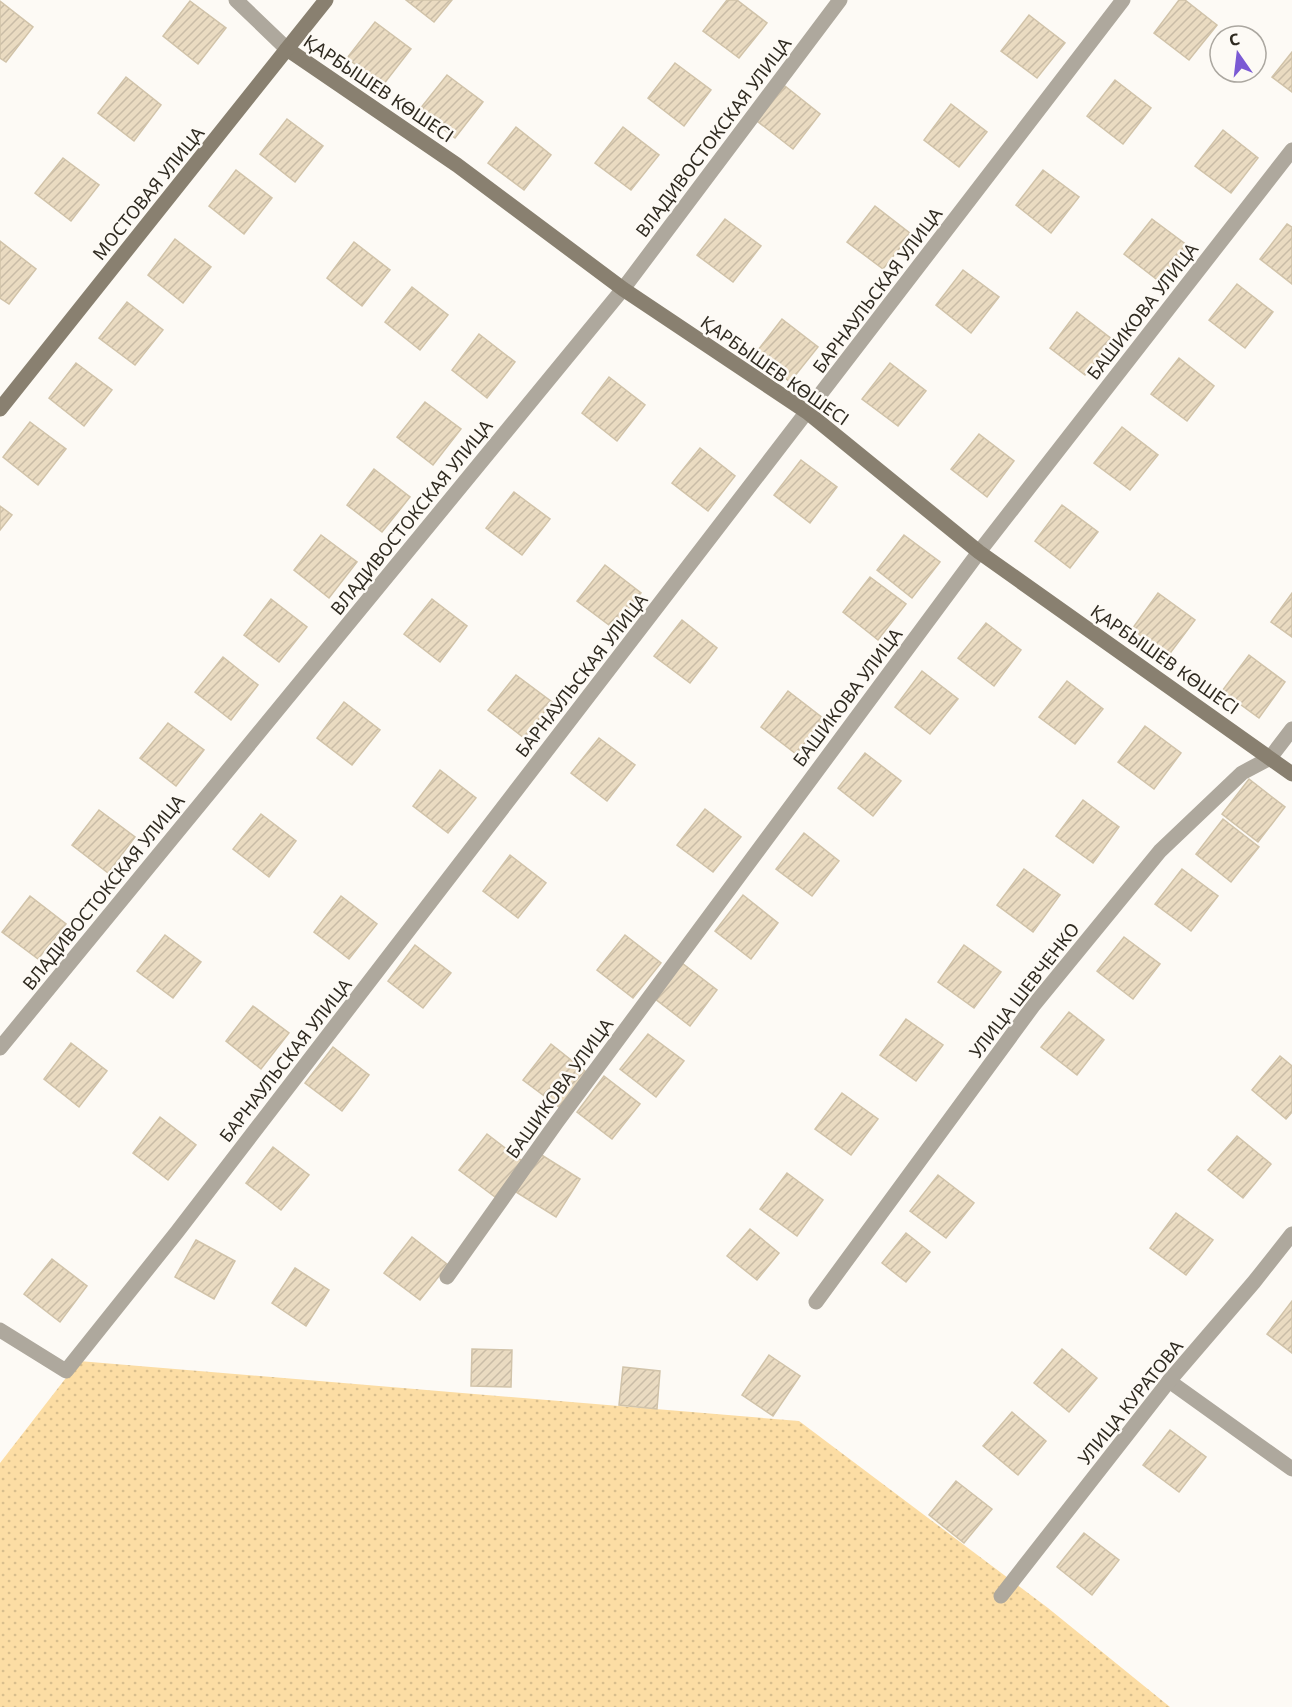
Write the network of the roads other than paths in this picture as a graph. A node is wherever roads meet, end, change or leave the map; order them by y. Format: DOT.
graph roads {
  1 [pos="236,0"];
  2 [pos="326,0"];
  3 [pos="840,0"];
  4 [pos="1123,0"];
  5 [pos="286,49"];
  6 [pos="1292,150"];
  7 [pos="623,289"];
  8 [pos="0,410"];
  9 [pos="807,412"];
  10 [pos="979,552"];
  11 [pos="1292,729"];
  12 [pos="1270,758"];
  13 [pos="1292,774"];
  14 [pos="0,1048"];
  15 [pos="1292,1234"];
  16 [pos="447,1277"];
  17 [pos="816,1302"];
  18 [pos="0,1330"];
  19 [pos="1169,1381"];
  20 [pos="1292,1469"];
  21 [pos="1001,1596"];
  1 -- 5 [label="street"];
  2 -- 5 [label="main road, МОСТОВАЯ УЛИЦА"];
  3 -- 7 [label="street, ВЛАДИВОСТОКСКАЯ УЛИЦА"];
  4 -- 9 [label="street, БАРНАУЛЬСКАЯ УЛИЦА"];
  5 -- 7 [label="main road, ҚАРБЫШЕВ КӨШЕСІ"];
  5 -- 8 [label="main road, МОСТОВАЯ УЛИЦА"];
  6 -- 10 [label="street, БАШИКОВА УЛИЦА"];
  7 -- 9 [label="main road, ҚАРБЫШЕВ КӨШЕСІ"];
  7 -- 14 [label="street, ВЛАДИВОСТОКСКАЯ УЛИЦА"];
  9 -- 10 [label="main road, ҚАРБЫШЕВ КӨШЕСІ"];
  9 -- 18 [label="street, БАРНАУЛЬСКАЯ УЛИЦА"];
  10 -- 12 [label="main road, ҚАРБЫШЕВ КӨШЕСІ"];
  10 -- 16 [label="street, БАШИКОВА УЛИЦА"];
  11 -- 12 [label="street, УЛИЦА ШЕВЧЕНКО"];
  12 -- 13 [label="main road, ҚАРБЫШЕВ КӨШЕСІ"];
  12 -- 17 [label="street, УЛИЦА ШЕВЧЕНКО"];
  15 -- 19 [label="street, УЛИЦА КУРАТОВА"];
  19 -- 20 [label="street"];
  19 -- 21 [label="street, УЛИЦА КУРАТОВА"];
}
